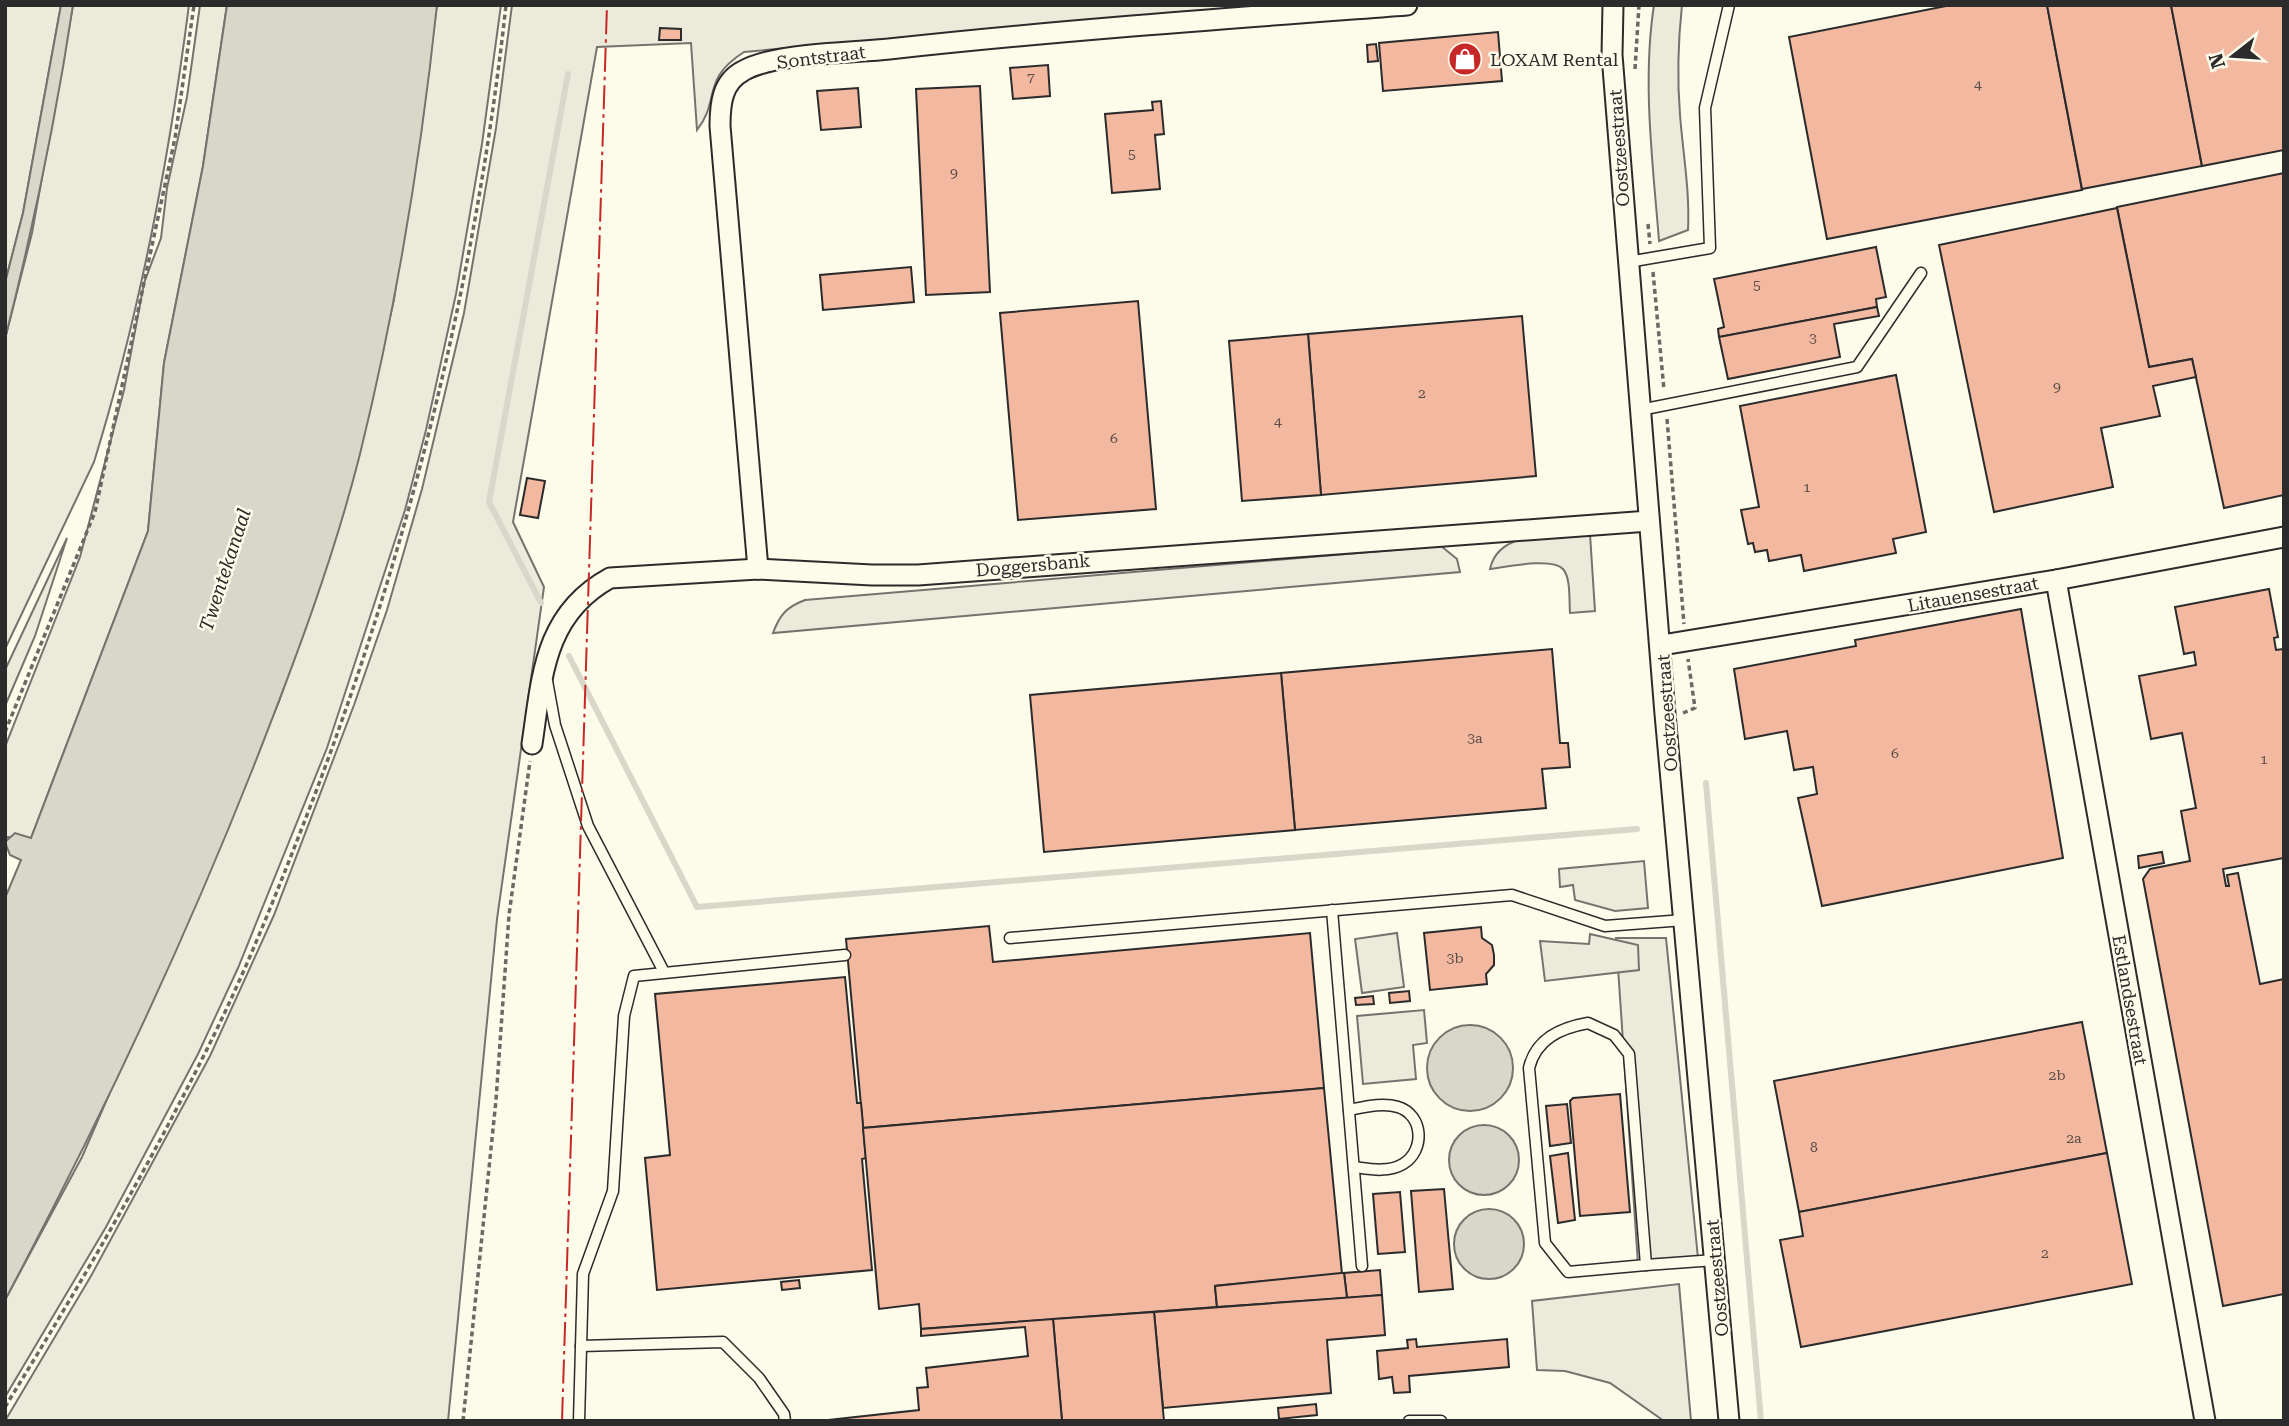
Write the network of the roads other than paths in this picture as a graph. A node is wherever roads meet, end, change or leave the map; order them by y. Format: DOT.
graph roads {
  1 [pos="1407,5"];
  2 [pos="1614,5"];
  3 [pos="1729,5"];
  4 [pos="1628,262"];
  5 [pos="1921,273"];
  6 [pos="1640,410"];
  7 [pos="1649,521"];
  8 [pos="2284,537"];
  9 [pos="758,569"];
  10 [pos="2056,580"];
  11 [pos="1662,645"];
  12 [pos="544,663"];
  13 [pos="532,744"];
  14 [pos="1332,910"];
  15 [pos="1684,920"];
  16 [pos="1010,938"];
  17 [pos="845,955"];
  18 [pos="664,972"];
  19 [pos="1349,1110"];
  20 [pos="1354,1167"];
  21 [pos="1715,1260"];
  22 [pos="1646,1265"];
  23 [pos="1362,1266"];
  24 [pos="581,1346"];
  25 [pos="579,1421"];
  26 [pos="785,1421"];
  27 [pos="1409,1421"];
  28 [pos="1441,1421"];
  29 [pos="1729,1421"];
  30 [pos="2205,1421"];
  1 -- 9 [label="street, Sontstraat"];
  2 -- 4 [label="street, Oostzeestraat"];
  3 -- 4 [label="lane"];
  4 -- 6 [label="street, Oostzeestraat"];
  5 -- 6 [label="lane"];
  6 -- 7 [label="street, Oostzeestraat"];
  7 -- 9 [label="street, Doggersbank"];
  7 -- 11 [label="street, Oostzeestraat"];
  8 -- 10 [label="street, Litauensestraat"];
  9 -- 12 [label="street, Doggersbank"];
  10 -- 11 [label="street, Litauensestraat"];
  10 -- 30 [label="street, Estlandsestraat"];
  11 -- 15 [label="street, Oostzeestraat"];
  12 -- 13 [label="street, Doggersbank"];
  12 -- 18 [label="lane"];
  14 -- 15 [label="lane"];
  14 -- 16 [label="lane"];
  14 -- 19 [label="lane"];
  15 -- 21 [label="street, Oostzeestraat"];
  17 -- 18 [label="lane"];
  18 -- 24 [label="lane"];
  19 -- 20 [label="lane"];
  19 -- 20 [label="lane"];
  20 -- 23 [label="lane"];
  21 -- 22 [label="lane"];
  21 -- 29 [label="street, Oostzeestraat"];
  22 -- 22 [label="lane"];
  24 -- 25 [label="lane"];
  24 -- 26 [label="lane"];
  27 -- 28 [label="lane"];
}
